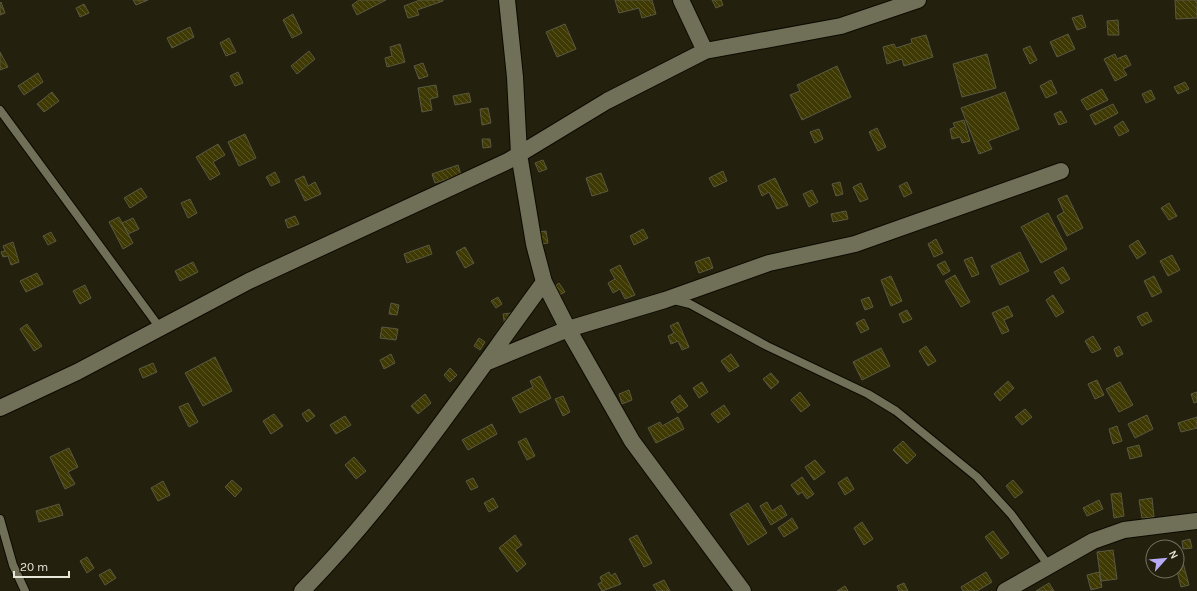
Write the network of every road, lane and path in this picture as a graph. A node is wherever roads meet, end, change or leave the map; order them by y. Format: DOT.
graph roads {
  1 [pos="507,0"];
  2 [pos="681,0"];
  3 [pos="918,0"];
  4 [pos="705,51"];
  5 [pos="0,110"];
  6 [pos="519,154"];
  7 [pos="1061,170"];
  8 [pos="544,282"];
  9 [pos="665,300"];
  10 [pos="160,328"];
  11 [pos="568,329"];
  12 [pos="485,364"];
  13 [pos="0,408"];
  14 [pos="0,519"];
  15 [pos="1197,521"];
  16 [pos="1049,566"];
  17 [pos="25,591"];
  18 [pos="302,591"];
  19 [pos="743,591"];
  20 [pos="1005,591"];
  1 -- 6 [label="street"];
  2 -- 4 [label="street"];
  3 -- 4 [label="street"];
  4 -- 6 [label="street"];
  5 -- 10 [label="lane"];
  6 -- 8 [label="street"];
  6 -- 10 [label="street"];
  7 -- 9 [label="street"];
  8 -- 11 [label="street"];
  8 -- 12 [label="street"];
  9 -- 11 [label="street"];
  9 -- 16 [label="lane"];
  10 -- 13 [label="street"];
  11 -- 12 [label="street"];
  11 -- 19 [label="street"];
  12 -- 18 [label="street"];
  14 -- 17 [label="lane"];
  15 -- 16 [label="street"];
  16 -- 20 [label="street"];
}
